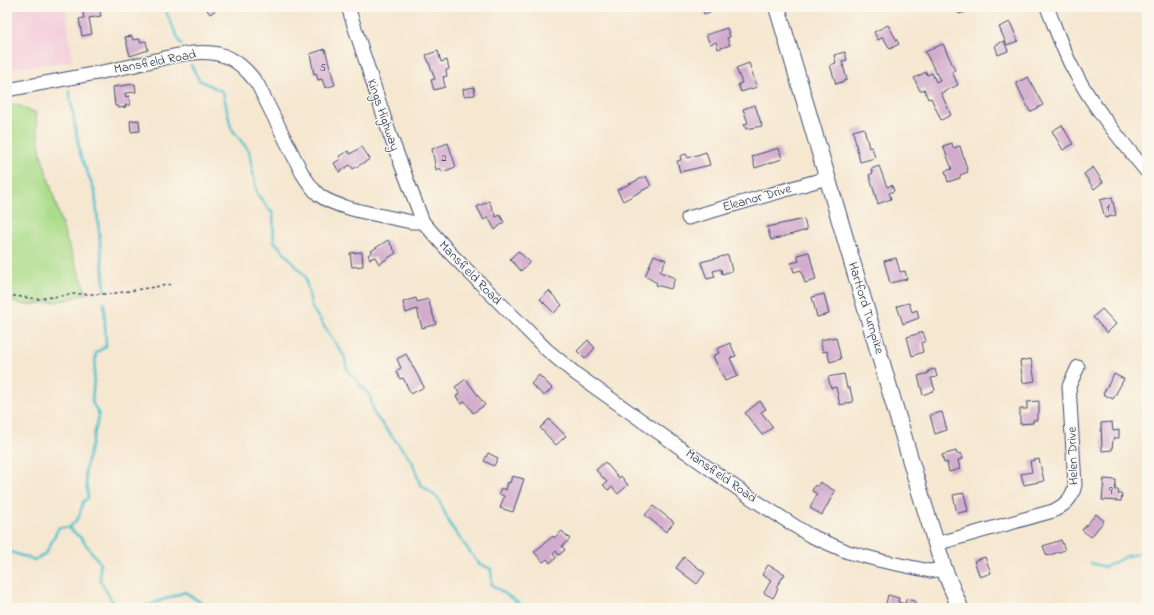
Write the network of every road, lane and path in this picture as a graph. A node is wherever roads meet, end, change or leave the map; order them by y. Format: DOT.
graph roads {
  1 [pos="348,7"];
  2 [pos="777,7"];
  3 [pos="1047,7"];
  4 [pos="7,90"];
  5 [pos="1147,172"];
  6 [pos="827,178"];
  7 [pos="688,218"];
  8 [pos="423,222"];
  9 [pos="173,284"];
  10 [pos="7,294"];
  11 [pos="1078,367"];
  12 [pos="936,544"];
  13 [pos="944,569"];
  14 [pos="960,608"];
  1 -- 8 [label="street, Kings Highway"];
  2 -- 6 [label="main road, Hartford Turnpike"];
  3 -- 5 [label="street"];
  4 -- 8 [label="street, Mansfield Road"];
  6 -- 7 [label="street, Eleanor Drive"];
  6 -- 12 [label="main road, Hartford Turnpike"];
  8 -- 13 [label="street, Mansfield Road"];
  9 -- 10 [label="path"];
  11 -- 12 [label="street, Helen Drive"];
  12 -- 13 [label="main road, Hartford Turnpike"];
  13 -- 14 [label="main road, Hartford Turnpike"];
}
